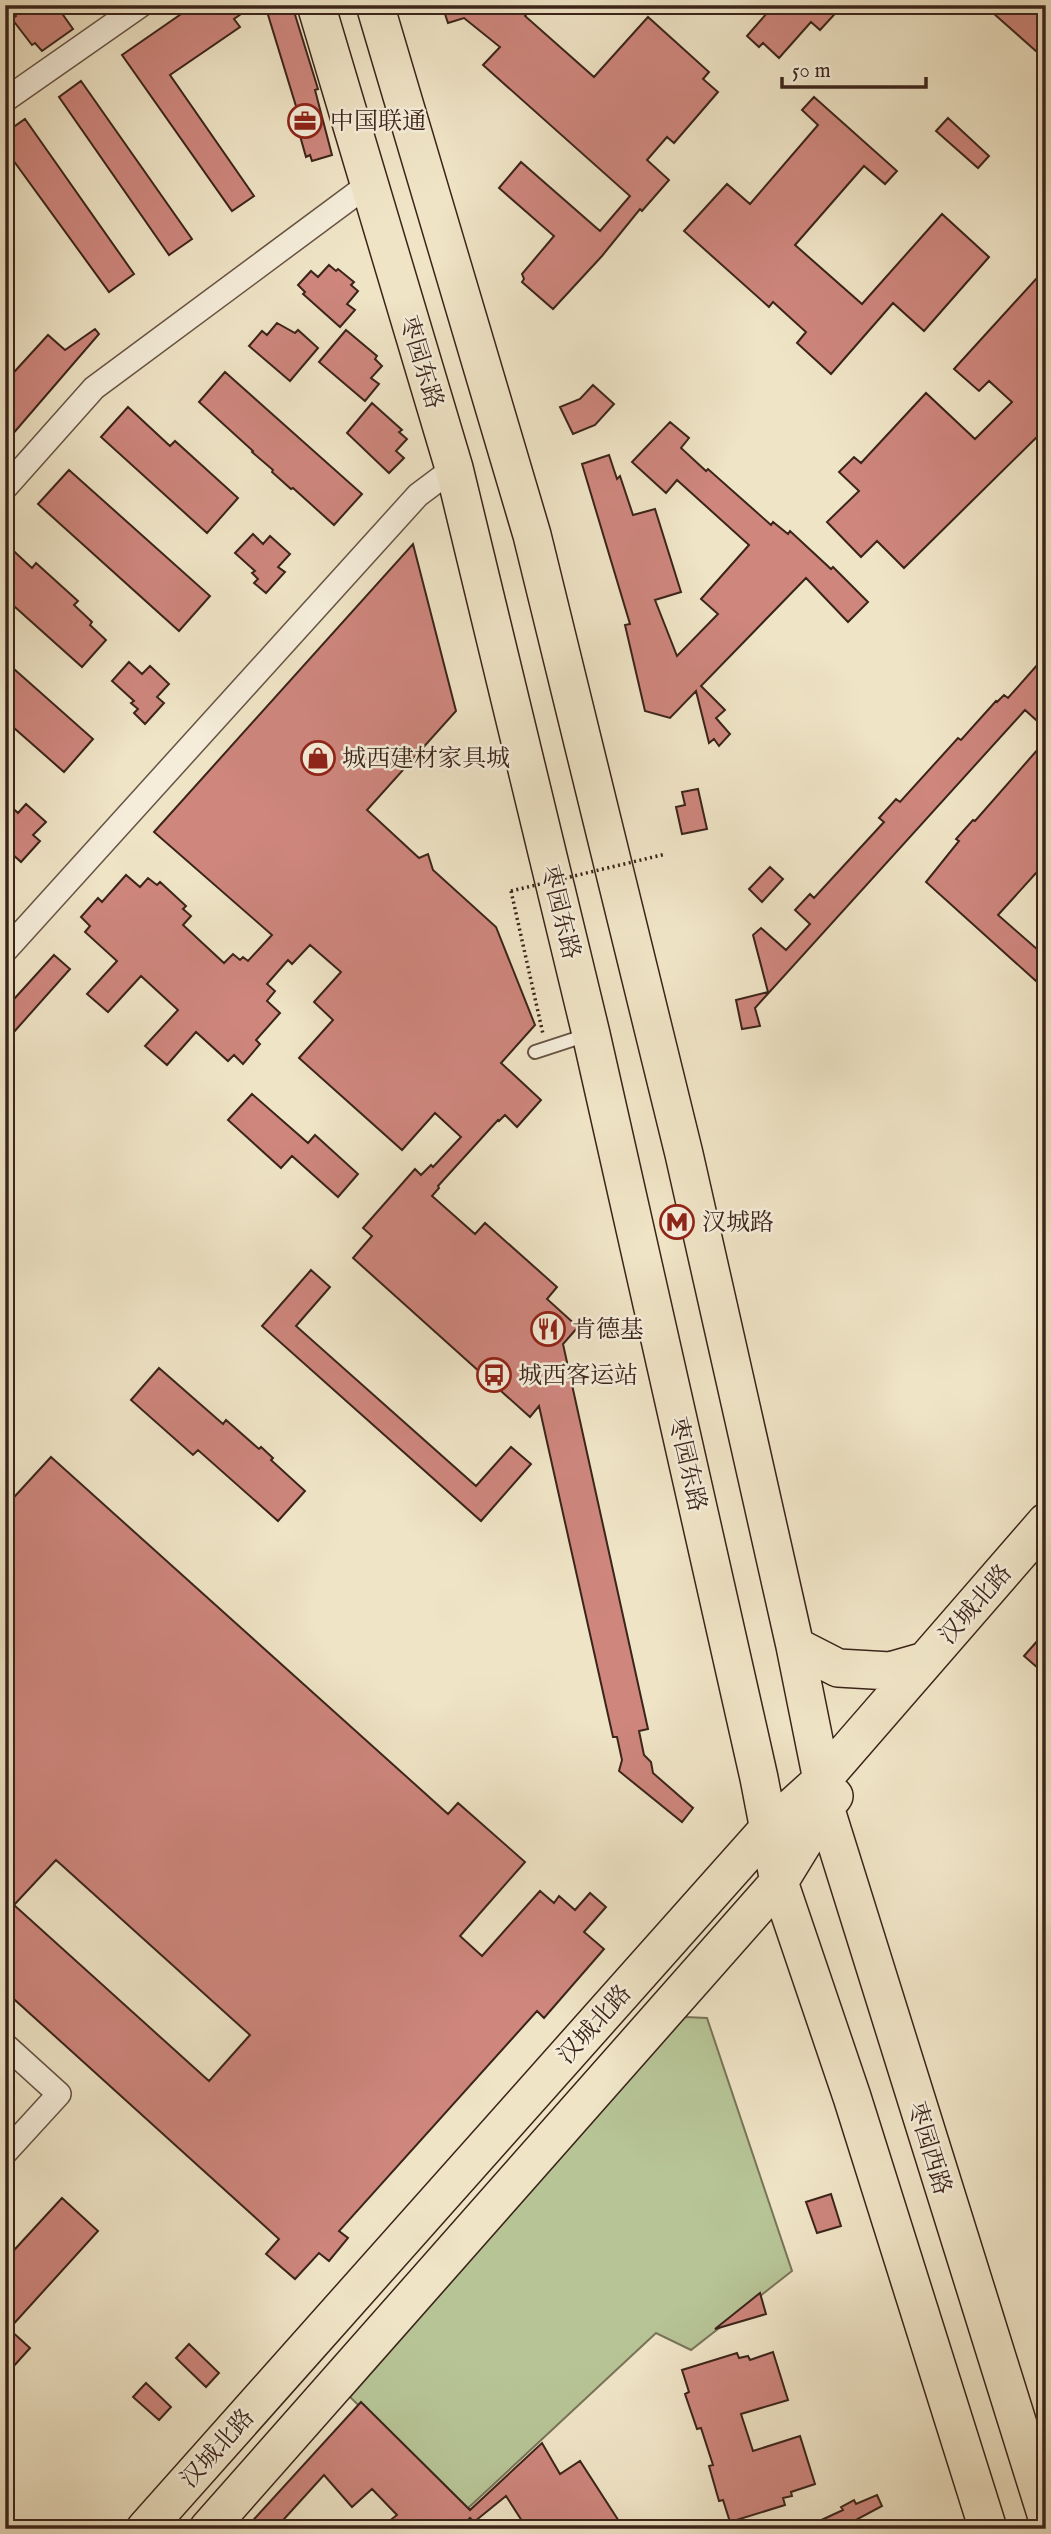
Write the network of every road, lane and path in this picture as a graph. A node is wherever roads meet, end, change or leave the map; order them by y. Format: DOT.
graph roads {
  1 [pos="141,5"];
  2 [pos="316,5"];
  3 [pos="374,5"];
  4 [pos="5,100"];
  5 [pos="369,184"];
  6 [pos="454,468"];
  7 [pos="5,488"];
  8 [pos="666,855"];
  9 [pos="5,951"];
  10 [pos="591,1034"];
  11 [pos="541,1050"];
  12 [pos="1046,1522"];
  13 [pos="1046,1558"];
  14 [pos="795,1646"];
  15 [pos="925,1661"];
  16 [pos="823,1794"];
  17 [pos="769,1828"];
  18 [pos="779,1882"];
  19 [pos="5,2045"];
  20 [pos="5,2153"];
  21 [pos="1036,2450"];
  22 [pos="1046,2514"];
  23 [pos="145,2529"];
  24 [pos="208,2529"];
  25 [pos="988,2529"];
  1 -- 4 [label="street"];
  2 -- 5 [label="main road, 枣园东路"];
  3 -- 14 [label="main road"];
  5 -- 6 [label="main road, 枣园东路"];
  5 -- 7 [label="street"];
  6 -- 9 [label="street"];
  6 -- 10 [label="main road, 枣园东路"];
  8 -- 11 [label="path, bridge"];
  10 -- 11 [label="lane"];
  10 -- 17 [label="main road, 枣园东路"];
  12 -- 15 [label="main road, 汉城北路"];
  13 -- 16 [label="main road, 汉城北路"];
  14 -- 15 [label="main road"];
  14 -- 16 [label="main road"];
  15 -- 16 [label="main road, 汉城北路"];
  16 -- 17 [label="main road, 汉城北路"];
  16 -- 18 [label="main road, 汉城北路"];
  16 -- 21 [label="main road, 枣园西路"];
  17 -- 18 [label="main road"];
  17 -- 23 [label="main road, 汉城北路"];
  18 -- 24 [label="main road, 汉城北路"];
  18 -- 25 [label="main road"];
  19 -- 20 [label="street"];
  21 -- 22 [label="main road, 枣园西路"];
}
